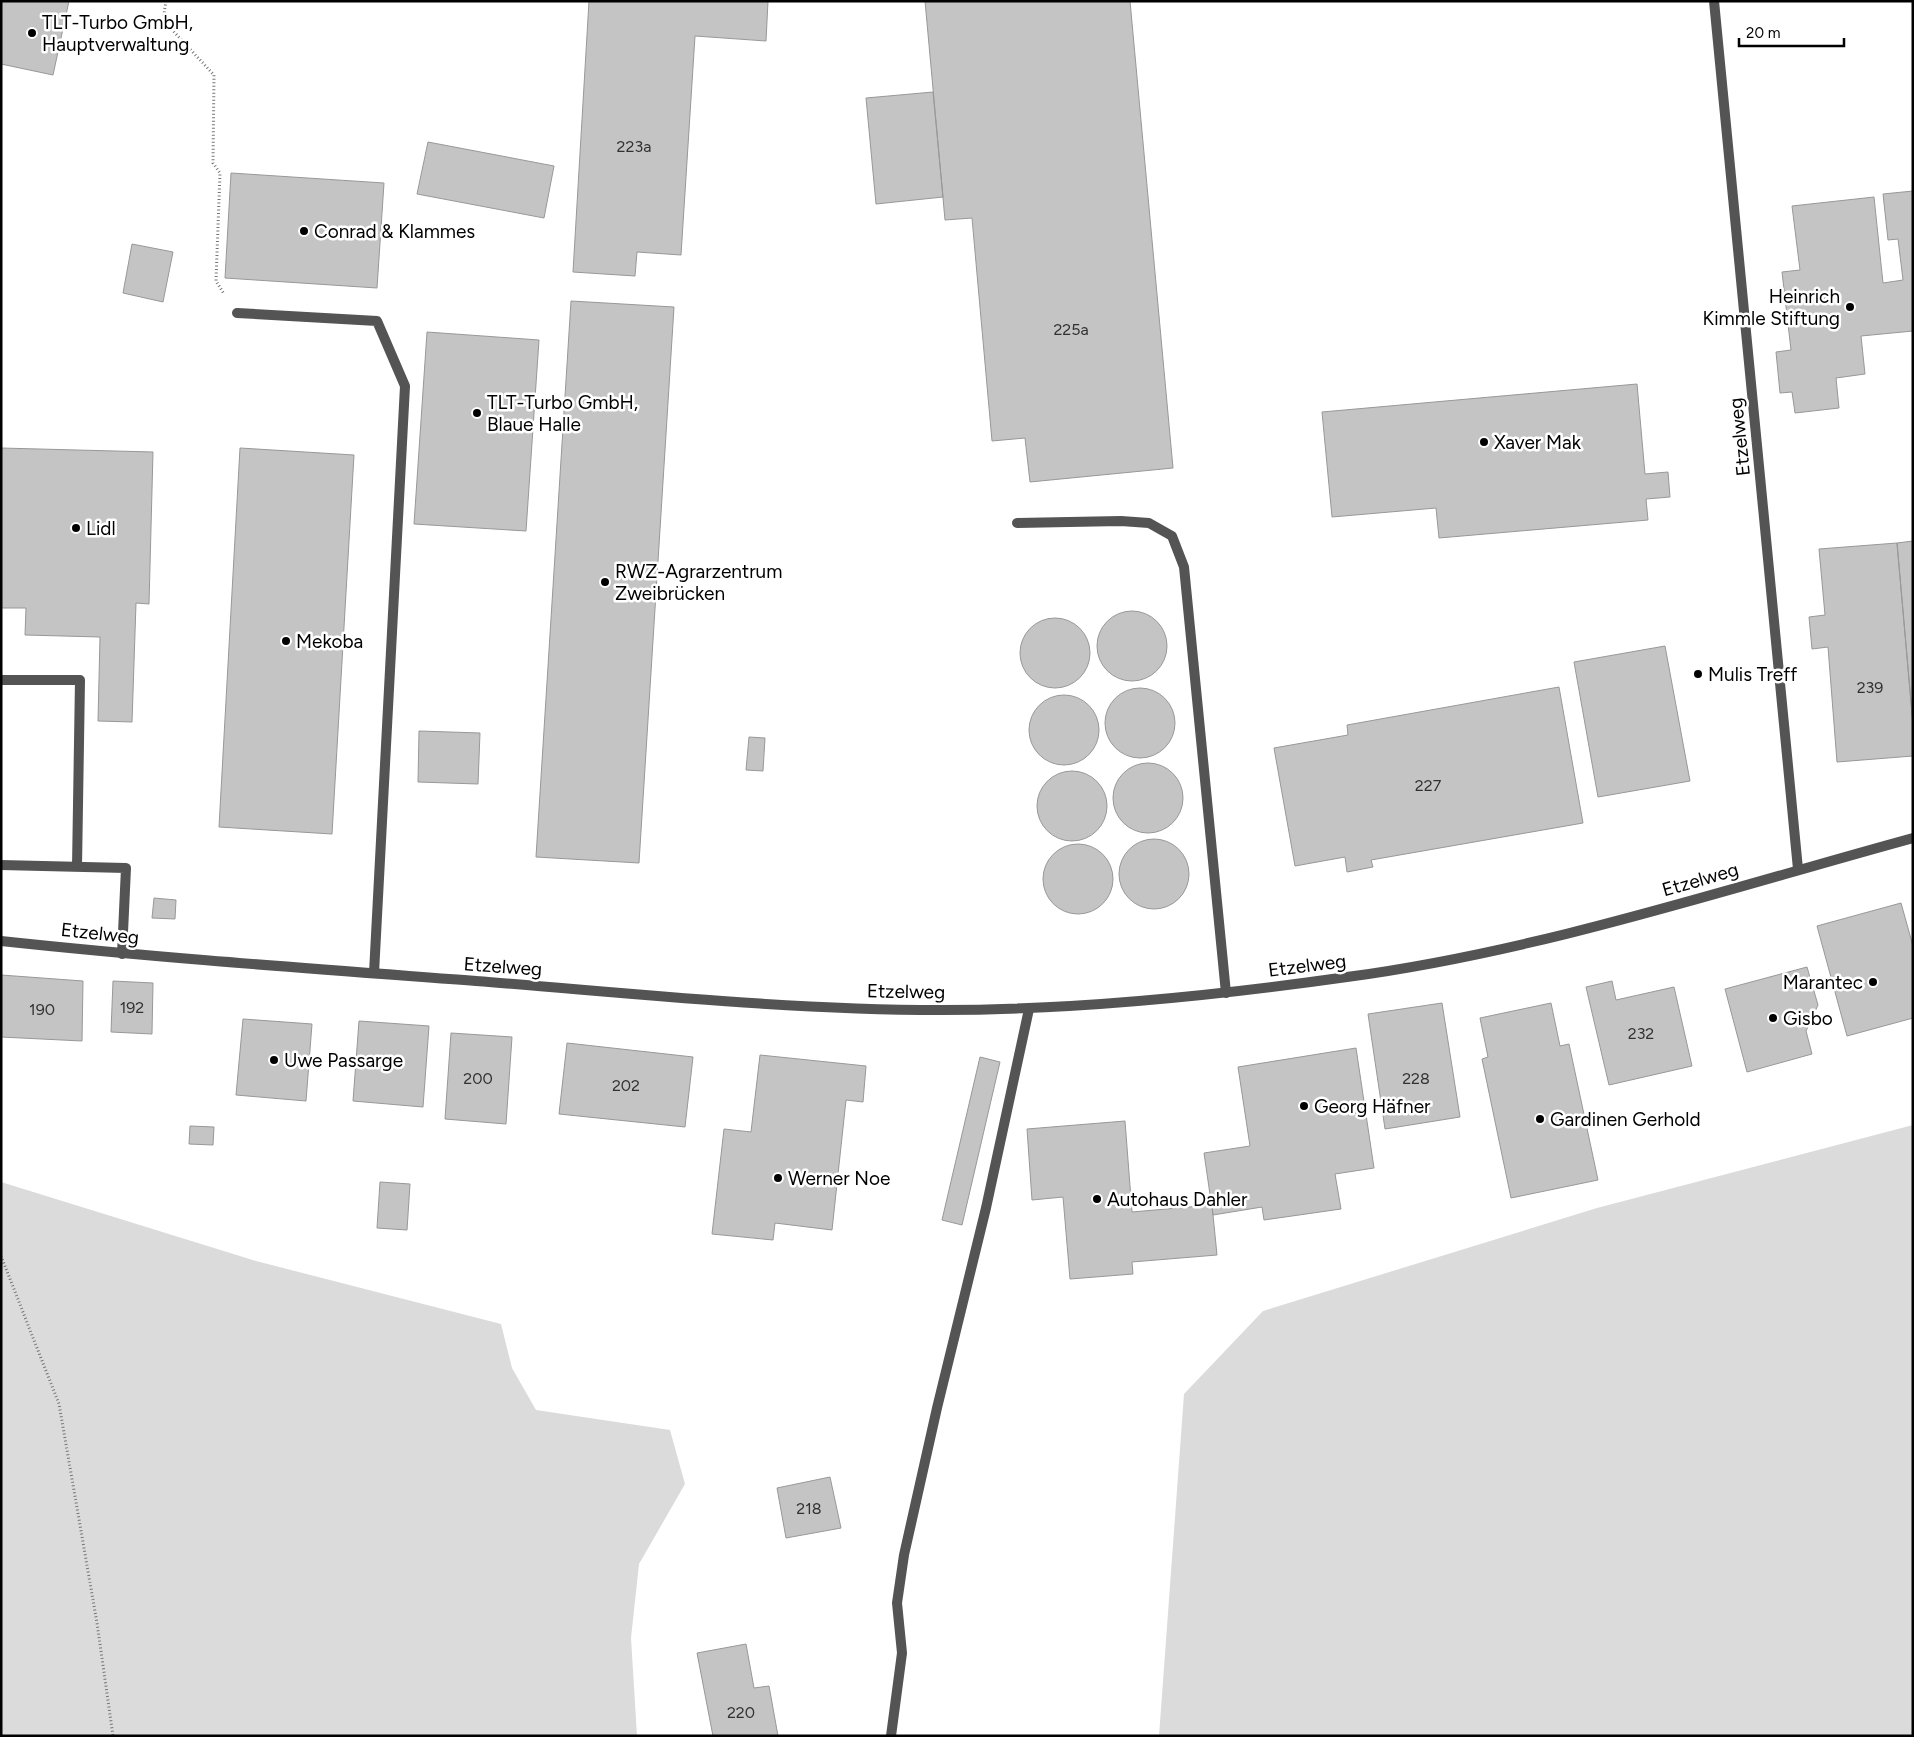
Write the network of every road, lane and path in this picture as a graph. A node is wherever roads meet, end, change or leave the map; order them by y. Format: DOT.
graph roads {
  1 [pos="166,1"];
  2 [pos="1714,1"];
  3 [pos="238,313"];
  4 [pos="1016,523"];
  5 [pos="1,680"];
  6 [pos="1913,838"];
  7 [pos="1,865"];
  8 [pos="77,867"];
  9 [pos="1798,869"];
  10 [pos="1,941"];
  11 [pos="122,954"];
  12 [pos="374,973"];
  13 [pos="1226,993"];
  14 [pos="1029,1009"];
  15 [pos="1,1256"];
  16 [pos="113,1736"];
  17 [pos="891,1736"];
  1 -- 3 [label="path"];
  2 -- 9 [label="street, Etzelweg"];
  3 -- 12 [label="street"];
  4 -- 13 [label="street"];
  5 -- 8 [label="street"];
  6 -- 9 [label="street, Etzelweg"];
  7 -- 8 [label="street"];
  8 -- 11 [label="street"];
  9 -- 13 [label="street, Etzelweg"];
  10 -- 11 [label="street, Etzelweg"];
  11 -- 12 [label="street, Etzelweg"];
  12 -- 14 [label="street, Etzelweg"];
  13 -- 14 [label="street, Etzelweg"];
  14 -- 17 [label="street"];
  15 -- 16 [label="path"];
}
